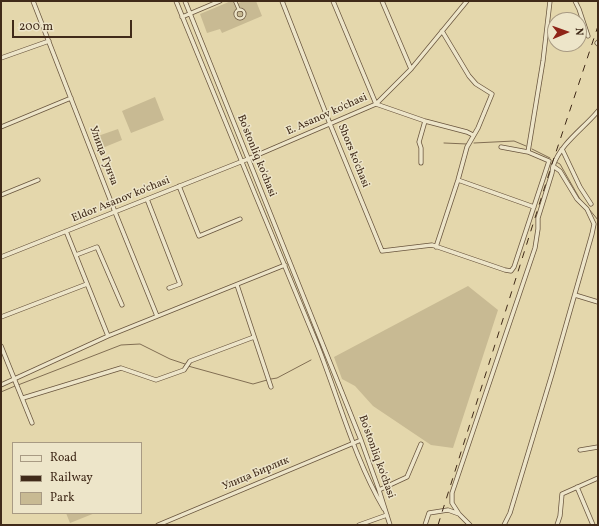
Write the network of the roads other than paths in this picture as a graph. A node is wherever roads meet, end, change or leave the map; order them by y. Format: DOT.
graph roads {
  1 [pos="34,1"];
  2 [pos="176,1"];
  3 [pos="185,1"];
  4 [pos="220,1"];
  5 [pos="235,1"];
  6 [pos="282,1"];
  7 [pos="333,1"];
  8 [pos="382,1"];
  9 [pos="467,1"];
  10 [pos="550,1"];
  11 [pos="575,1"];
  12 [pos="238,10"];
  13 [pos="190,14"];
  14 [pos="182,17"];
  15 [pos="442,31"];
  16 [pos="588,36"];
  17 [pos="49,41"];
  18 [pos="1,58"];
  19 [pos="411,69"];
  20 [pos="70,98"];
  21 [pos="376,104"];
  22 [pos="598,111"];
  23 [pos="425,121"];
  24 [pos="330,124"];
  25 [pos="1,127"];
  26 [pos="473,136"];
  27 [pos="502,147"];
  28 [pos="562,149"];
  29 [pos="528,152"];
  30 [pos="248,160"];
  31 [pos="242,162"];
  32 [pos="421,163"];
  33 [pos="553,166"];
  34 [pos="38,180"];
  35 [pos="458,180"];
  36 [pos="179,186"];
  37 [pos="1,195"];
  38 [pos="146,199"];
  39 [pos="591,204"];
  40 [pos="534,207"];
  41 [pos="115,212"];
  42 [pos="240,219"];
  43 [pos="594,224"];
  44 [pos="598,227"];
  45 [pos="66,231"];
  46 [pos="436,247"];
  47 [pos="76,256"];
  48 [pos="1,257"];
  49 [pos="290,263"];
  50 [pos="285,265"];
  51 [pos="87,284"];
  52 [pos="237,285"];
  53 [pos="169,288"];
  54 [pos="575,295"];
  55 [pos="598,302"];
  56 [pos="122,305"];
  57 [pos="157,316"];
  58 [pos="1,317"];
  59 [pos="108,336"];
  60 [pos="254,337"];
  61 [pos="1,346"];
  62 [pos="15,381"];
  63 [pos="1,385"];
  64 [pos="270,386"];
  65 [pos="23,398"];
  66 [pos="32,423"];
  67 [pos="361,440"];
  68 [pos="353,444"];
  69 [pos="421,444"];
  70 [pos="598,447"];
  71 [pos="580,450"];
  72 [pos="598,478"];
  73 [pos="577,488"];
  74 [pos="380,490"];
  75 [pos="459,514"];
  76 [pos="387,515"];
  77 [pos="158,525"];
  78 [pos="359,525"];
  79 [pos="390,525"];
  80 [pos="425,525"];
  81 [pos="469,525"];
  82 [pos="504,525"];
  83 [pos="557,525"];
  84 [pos="593,525"];
  1 -- 17 [label="street, Улица Гунча"];
  2 -- 14 [label="street, Bo'stonliq ko'chasi"];
  3 -- 13 [label="street, Bo'stonliq ko'chasi"];
  4 -- 13 [label="street"];
  5 -- 12 [label="street"];
  6 -- 24 [label="street, Shors ko'chasi"];
  7 -- 21 [label="street"];
  8 -- 19 [label="street"];
  9 -- 15 [label="street, E. Asanov ko'chasi"];
  10 -- 29 [label="street"];
  11 -- 16 [label="street"];
  13 -- 14 [label="street"];
  13 -- 30 [label="street, Bo'stonliq ko'chasi"];
  14 -- 31 [label="street, Bo'stonliq ko'chasi"];
  15 -- 19 [label="street, E. Asanov ko'chasi"];
  15 -- 26 [label="street"];
  17 -- 18 [label="street"];
  17 -- 20 [label="street, Улица Гунча"];
  19 -- 21 [label="street, E. Asanov ko'chasi"];
  20 -- 25 [label="street"];
  20 -- 41 [label="street, Улица Гунча"];
  21 -- 23 [label="street"];
  21 -- 24 [label="street, E. Asanov ko'chasi"];
  22 -- 28 [label="street"];
  23 -- 26 [label="street"];
  23 -- 32 [label="street"];
  24 -- 30 [label="street, E. Asanov ko'chasi"];
  24 -- 46 [label="street, Shors ko'chasi"];
  26 -- 35 [label="street"];
  27 -- 29 [label="street"];
  28 -- 33 [label="street"];
  28 -- 39 [label="street"];
  29 -- 40 [label="street"];
  30 -- 31 [label="street, Eldor Asanov ko'chasi"];
  30 -- 49 [label="street, Bo'stonliq ko'chasi"];
  31 -- 36 [label="street, Eldor Asanov ko'chasi"];
  31 -- 50 [label="street, Bo'stonliq ko'chasi"];
  33 -- 43 [label="street"];
  33 -- 75 [label="street"];
  34 -- 37 [label="street"];
  35 -- 40 [label="street"];
  35 -- 46 [label="street"];
  36 -- 38 [label="street, Eldor Asanov ko'chasi"];
  36 -- 42 [label="street"];
  38 -- 41 [label="street, Eldor Asanov ko'chasi"];
  38 -- 53 [label="street"];
  40 -- 46 [label="street"];
  41 -- 45 [label="street, Eldor Asanov ko'chasi"];
  41 -- 57 [label="street, Улица Гунча"];
  43 -- 44 [label="street"];
  43 -- 54 [label="street"];
  45 -- 47 [label="street"];
  45 -- 48 [label="street, Eldor Asanov ko'chasi"];
  47 -- 51 [label="street"];
  47 -- 56 [label="street"];
  49 -- 50 [label="street"];
  49 -- 67 [label="street, Bo'stonliq ko'chasi"];
  50 -- 52 [label="street"];
  50 -- 68 [label="street, Bo'stonliq ko'chasi"];
  51 -- 58 [label="street"];
  51 -- 59 [label="street"];
  52 -- 57 [label="street"];
  52 -- 60 [label="street"];
  54 -- 55 [label="street"];
  54 -- 82 [label="street"];
  57 -- 59 [label="street"];
  59 -- 62 [label="street"];
  60 -- 64 [label="street"];
  60 -- 65 [label="street"];
  61 -- 62 [label="street"];
  62 -- 63 [label="street"];
  62 -- 65 [label="street"];
  65 -- 66 [label="street"];
  67 -- 68 [label="street, Улица Бирлик"];
  67 -- 74 [label="street, Bo'stonliq ko'chasi"];
  68 -- 76 [label="street, Bo'stonliq ko'chasi"];
  68 -- 77 [label="street, Улица Бирлик"];
  69 -- 74 [label="street"];
  70 -- 71 [label="street"];
  72 -- 73 [label="street"];
  73 -- 83 [label="street"];
  73 -- 84 [label="street"];
  74 -- 76 [label="street, Bo'stonliq ko'chasi"];
  75 -- 80 [label="street"];
  75 -- 81 [label="street"];
  76 -- 78 [label="street"];
  76 -- 79 [label="street"];
}
